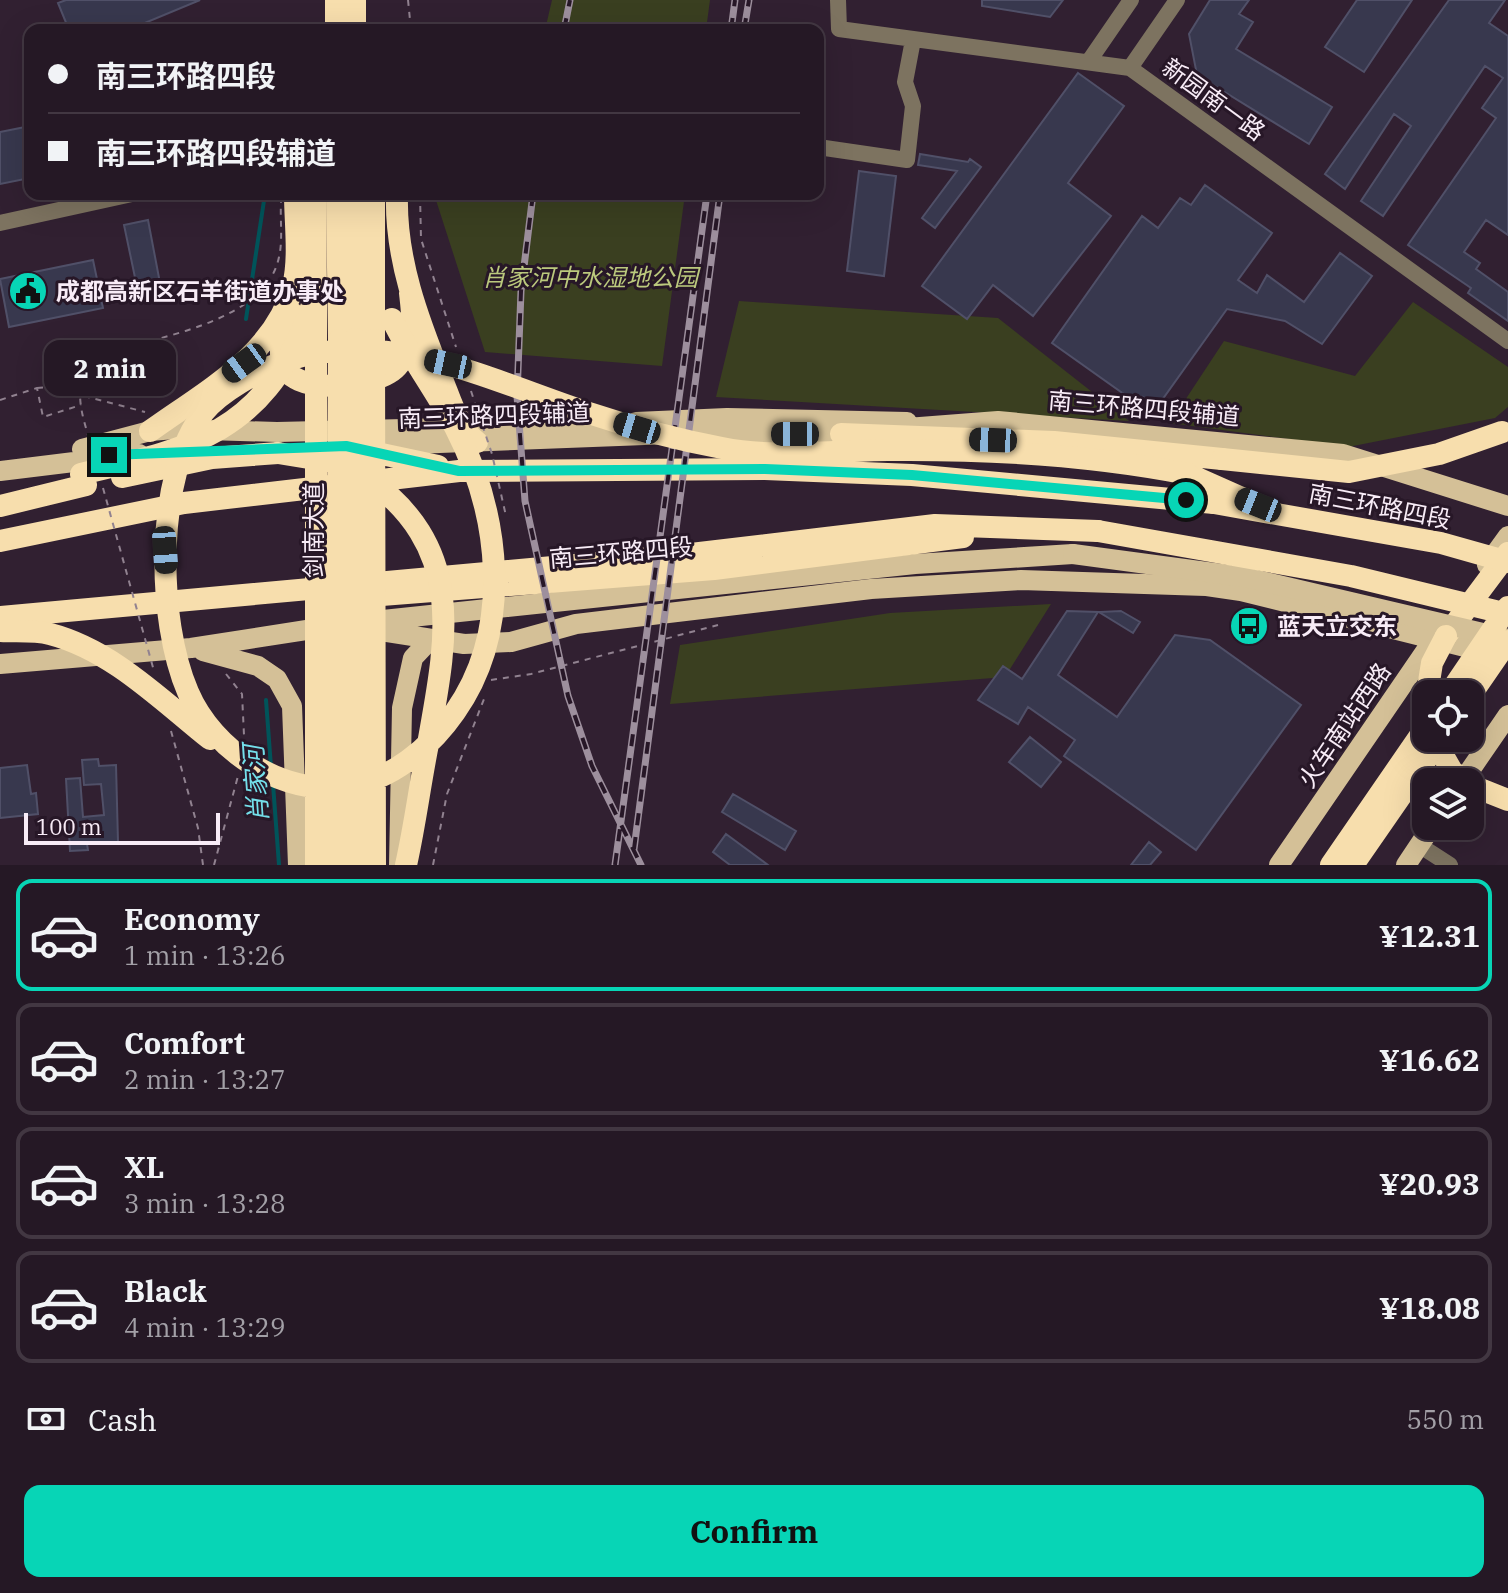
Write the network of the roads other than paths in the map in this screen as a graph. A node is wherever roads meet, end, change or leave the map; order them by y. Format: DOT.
graph roads {
  1 [pos="838,0"];
  2 [pos="1131,0"];
  3 [pos="1177,0"];
  4 [pos="350,14"];
  5 [pos="332,24"];
  6 [pos="913,40"];
  7 [pos="1089,61"];
  8 [pos="1130,68"];
  9 [pos="824,148"];
  10 [pos="105,200"];
  11 [pos="290,200"];
  12 [pos="315,200"];
  13 [pos="338,200"];
  14 [pos="355,200"];
  15 [pos="374,200"];
  16 [pos="397,200"];
  17 [pos="0,223"];
  18 [pos="375,232"];
  19 [pos="294,284"];
  20 [pos="410,293"];
  21 [pos="316,295"];
  22 [pos="356,340"];
  23 [pos="1508,341"];
  24 [pos="152,420"];
  25 [pos="947,423"];
  26 [pos="1508,429"];
  27 [pos="468,432"];
  28 [pos="841,434"];
  29 [pos="346,446"];
  30 [pos="32,465"];
  31 [pos="0,471"];
  32 [pos="459,471"];
  33 [pos="0,492"];
  34 [pos="1219,497"];
  35 [pos="0,506"];
  36 [pos="1508,506"];
  37 [pos="1508,536"];
  38 [pos="0,541"];
  39 [pos="1508,553"];
  40 [pos="1508,562"];
  41 [pos="915,564"];
  42 [pos="1206,586"];
  43 [pos="1508,607"];
  44 [pos="1508,614"];
  45 [pos="0,617"];
  46 [pos="345,624"];
  47 [pos="0,631"];
  48 [pos="1434,639"];
  49 [pos="430,640"];
  50 [pos="1508,640"];
  51 [pos="191,648"];
  52 [pos="1508,657"];
  53 [pos="0,664"];
  54 [pos="1429,680"];
  55 [pos="1458,680"];
  56 [pos="1481,680"];
  57 [pos="292,706"];
  58 [pos="402,708"];
  59 [pos="1508,715"];
  60 [pos="1412,747"];
  61 [pos="1431,752"];
  62 [pos="253,766"];
  63 [pos="1475,768"];
  64 [pos="1484,790"];
  65 [pos="1508,800"];
  66 [pos="1422,840"];
  67 [pos="1419,845"];
  68 [pos="298,865"];
  69 [pos="316,865"];
  70 [pos="336,865"];
  71 [pos="356,865"];
  72 [pos="375,865"];
  73 [pos="399,865"];
  74 [pos="406,865"];
  75 [pos="1279,865"];
  76 [pos="1331,865"];
  77 [pos="1353,865"];
  78 [pos="1406,865"];
  79 [pos="1450,865"];
  1 -- 6 [label="street, 新园南一路"];
  2 -- 7 [label="street"];
  3 -- 8 [label="street"];
  4 -- 5 [label="highway"];
  6 -- 7 [label="street, 新园南一路"];
  6 -- 9 [label="street"];
  7 -- 8 [label="street, 新园南一路"];
  8 -- 23 [label="street, 新园南一路"];
  10 -- 17 [label="street"];
  11 -- 19 [label="highway"];
  12 -- 21 [label="highway"];
  13 -- 22 [label="highway, 剑南大道"];
  14 -- 22 [label="highway, 剑南大道"];
  15 -- 18 [label="highway"];
  16 -- 20 [label="highway"];
  18 -- 22 [label="highway"];
  18 -- 62 [label="highway, bridge"];
  19 -- 20 [label="highway"];
  19 -- 24 [label="highway"];
  20 -- 27 [label="highway"];
  21 -- 33 [label="highway, bridge"];
  21 -- 69 [label="highway, bridge"];
  22 -- 70 [label="highway, 剑南大道, bridge"];
  22 -- 71 [label="highway, 剑南大道, bridge"];
  22 -- 72 [label="highway, bridge"];
  24 -- 27 [label="main road"];
  24 -- 30 [label="main road"];
  25 -- 27 [label="main road"];
  25 -- 28 [label="main road, 南三环路四段辅道"];
  25 -- 36 [label="main road, 南三环路四段辅道"];
  26 -- 28 [label="highway, bridge"];
  27 -- 28 [label="main road, 南三环路四段辅道"];
  27 -- 29 [label="main road, 南三环路四段辅道"];
  29 -- 30 [label="main road, 南三环路四段辅道"];
  29 -- 32 [label="highway"];
  30 -- 31 [label="main road, 南三环路四段辅道"];
  32 -- 34 [label="highway, 南三环路四段"];
  32 -- 38 [label="highway, 南三环路四段"];
  34 -- 40 [label="highway, 南三环路四段, bridge"];
  34 -- 62 [label="highway, bridge"];
  35 -- 74 [label="highway, bridge"];
  37 -- 48 [label="main road, 火车南站西路"];
  39 -- 54 [label="highway, bridge"];
  41 -- 42 [label="main road"];
  41 -- 46 [label="main road"];
  41 -- 50 [label="main road, bridge"];
  42 -- 48 [label="main road"];
  42 -- 49 [label="main road"];
  43 -- 55 [label="highway, bridge"];
  44 -- 45 [label="highway, 南三环路四段, bridge"];
  46 -- 49 [label="main road"];
  46 -- 51 [label="main road"];
  47 -- 62 [label="highway, bridge"];
  48 -- 52 [label="main road"];
  48 -- 75 [label="main road, 火车南站西路"];
  49 -- 58 [label="main road"];
  50 -- 56 [label="highway, bridge"];
  51 -- 53 [label="main road"];
  51 -- 57 [label="main road"];
  57 -- 58 [label="main road"];
  57 -- 68 [label="main road"];
  58 -- 73 [label="main road"];
  59 -- 63 [label="main road"];
  60 -- 76 [label="highway"];
  61 -- 77 [label="highway"];
  64 -- 65 [label="highway, bridge"];
  66 -- 67 [label="main road"];
  67 -- 78 [label="main road"];
  67 -- 79 [label="street"];
}
